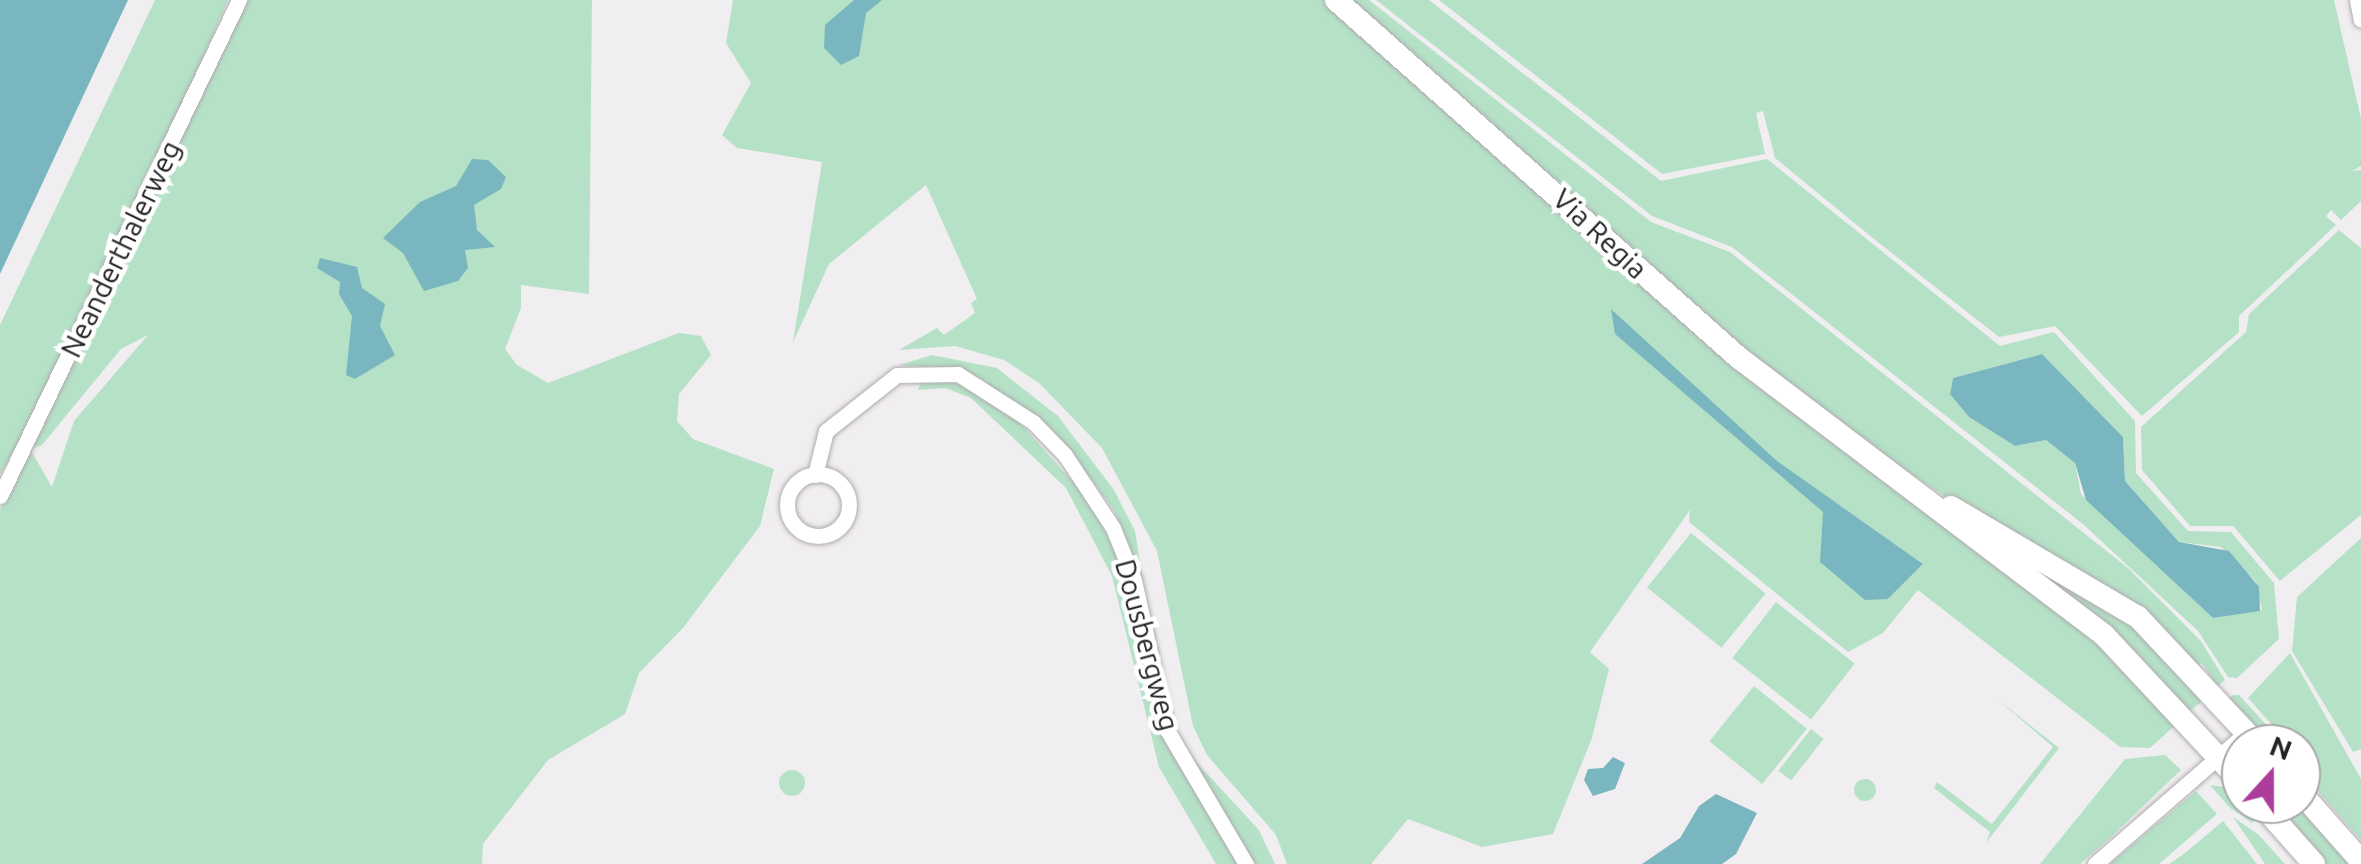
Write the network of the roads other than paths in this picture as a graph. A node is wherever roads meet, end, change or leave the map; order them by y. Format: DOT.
graph roads {
  1 [pos="240,0"];
  2 [pos="1336,0"];
  3 [pos="2357,0"];
  4 [pos="2361,20"];
  5 [pos="1871,459"];
  6 [pos="815,475"];
  7 [pos="0,496"];
  8 [pos="2239,724"];
  9 [pos="2221,754"];
  10 [pos="2218,756"];
  11 [pos="2221,759"];
  12 [pos="2321,816"];
  13 [pos="2279,824"];
  14 [pos="2361,861"];
  15 [pos="1246,864"];
  16 [pos="2095,864"];
  17 [pos="2314,864"];
  1 -- 7 [label="street, Neanderthalerweg"];
  2 -- 5 [label="main road, Via Regia"];
  3 -- 4 [label="street"];
  5 -- 8 [label="main road, Via Regia"];
  5 -- 10 [label="main road, Via Regia"];
  6 -- 6 [label="street"];
  6 -- 15 [label="street, Dousbergweg"];
  9 -- 10 [label="street"];
  10 -- 11 [label="main road, Via Regia"];
  10 -- 16 [label="street"];
  12 -- 14 [label="main road"];
  13 -- 17 [label="main road"];
}
